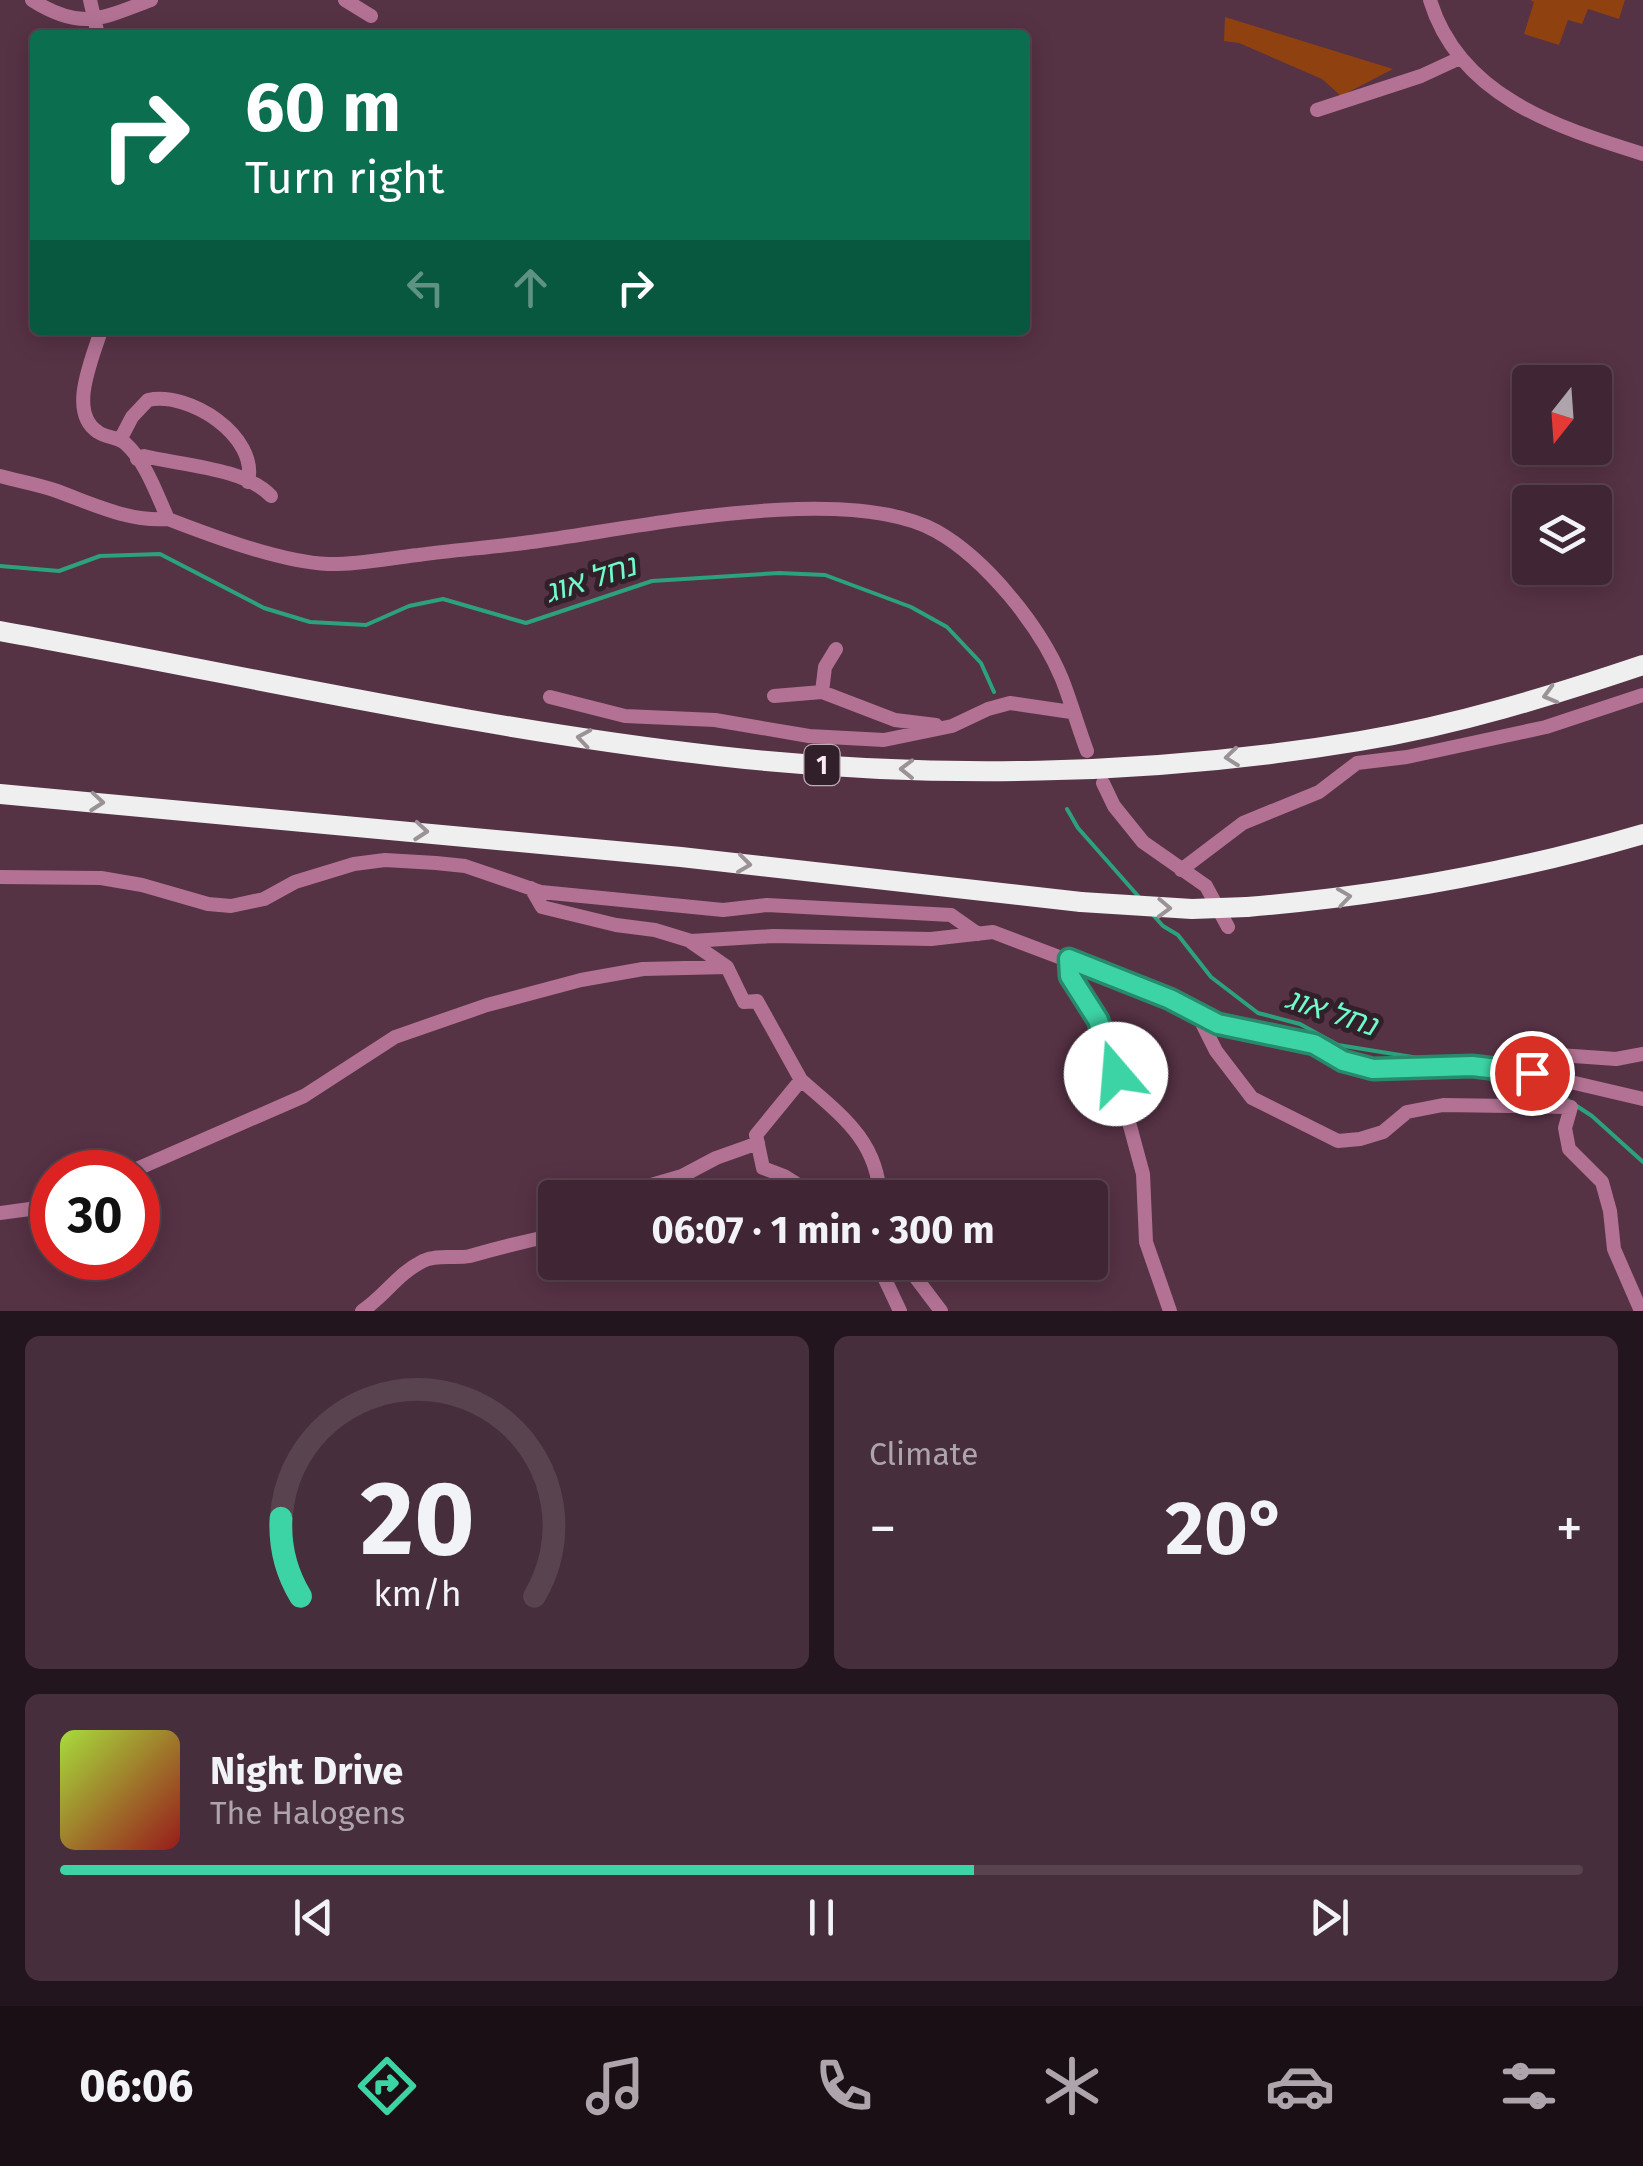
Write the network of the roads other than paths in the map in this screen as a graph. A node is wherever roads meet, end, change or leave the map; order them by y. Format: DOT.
graph roads {
  1 [pos="32,0"];
  2 [pos="90,0"];
  3 [pos="151,0"];
  4 [pos="345,0"];
  5 [pos="1430,0"];
  6 [pos="371,16"];
  7 [pos="97,28"];
  8 [pos="1460,58"];
  9 [pos="1317,110"];
  10 [pos="1643,154"];
  11 [pos="100,335"];
  12 [pos="120,440"];
  13 [pos="137,459"];
  14 [pos="0,476"];
  15 [pos="248,482"];
  16 [pos="271,496"];
  17 [pos="168,519"];
  18 [pos="0,632"];
  19 [pos="836,649"];
  20 [pos="1643,665"];
  21 [pos="822,692"];
  22 [pos="1643,695"];
  23 [pos="774,696"];
  24 [pos="550,698"];
  25 [pos="1072,712"];
  26 [pos="952,726"];
  27 [pos="1087,750"];
  28 [pos="1103,783"];
  29 [pos="0,794"];
  30 [pos="1643,834"];
  31 [pos="1181,870"];
  32 [pos="0,877"];
  33 [pos="530,888"];
  34 [pos="1228,927"];
  35 [pos="978,934"];
  36 [pos="691,941"];
  37 [pos="1069,959"];
  38 [pos="727,967"];
  39 [pos="1198,1014"];
  40 [pos="1643,1054"];
  41 [pos="1532,1073"];
  42 [pos="801,1080"];
  43 [pos="1643,1099"];
  44 [pos="758,1144"];
  45 [pos="160,1159"];
  46 [pos="668,1180"];
  47 [pos="790,1180"];
  48 [pos="879,1180"];
  49 [pos="30,1209"];
  50 [pos="0,1213"];
  51 [pos="538,1238"];
  52 [pos="885,1280"];
  53 [pos="918,1280"];
  54 [pos="362,1311"];
  55 [pos="900,1311"];
  56 [pos="942,1311"];
  57 [pos="1170,1311"];
  58 [pos="1641,1311"];
  1 -- 7 [label="street"];
  2 -- 7 [label="street"];
  3 -- 7 [label="street"];
  4 -- 6 [label="street"];
  5 -- 8 [label="street"];
  8 -- 9 [label="street"];
  8 -- 10 [label="street"];
  11 -- 12 [label="street"];
  12 -- 13 [label="street"];
  12 -- 15 [label="street"];
  13 -- 15 [label="street"];
  13 -- 17 [label="street"];
  14 -- 17 [label="street"];
  15 -- 16 [label="street"];
  17 -- 25 [label="street"];
  20 -- 18 [label="highway, 1, one-way"];
  19 -- 21 [label="street"];
  21 -- 23 [label="street"];
  21 -- 26 [label="street"];
  22 -- 31 [label="street"];
  24 -- 26 [label="street"];
  25 -- 26 [label="street"];
  25 -- 27 [label="street"];
  28 -- 31 [label="street"];
  29 -- 30 [label="highway, one-way, bridge"];
  31 -- 34 [label="street"];
  32 -- 33 [label="street"];
  33 -- 35 [label="street"];
  33 -- 36 [label="street"];
  35 -- 36 [label="street"];
  35 -- 37 [label="street"];
  36 -- 38 [label="street"];
  37 -- 39 [label="street"];
  37 -- 57 [label="street"];
  38 -- 42 [label="street"];
  38 -- 45 [label="street"];
  39 -- 41 [label="street"];
  39 -- 58 [label="street"];
  40 -- 41 [label="street"];
  41 -- 43 [label="street"];
  42 -- 44 [label="street"];
  42 -- 48 [label="street"];
  44 -- 46 [label="street"];
  44 -- 47 [label="street"];
  49 -- 50 [label="street"];
  51 -- 54 [label="street"];
  52 -- 55 [label="street"];
  53 -- 56 [label="street"];
}
